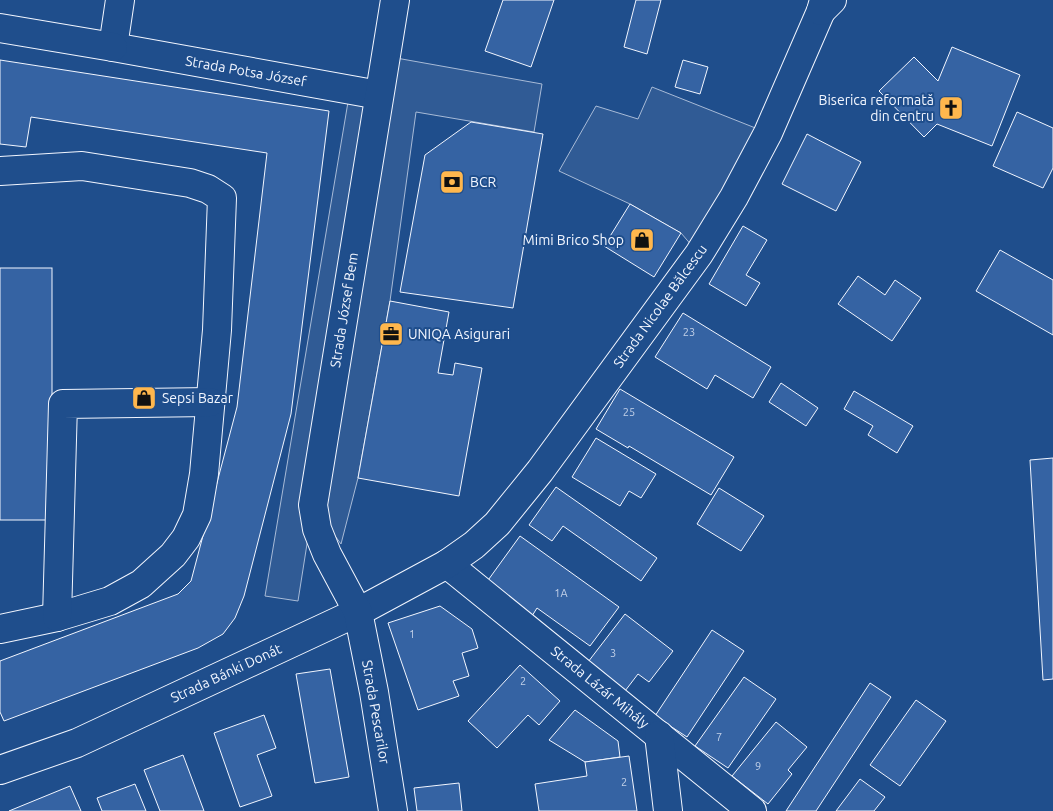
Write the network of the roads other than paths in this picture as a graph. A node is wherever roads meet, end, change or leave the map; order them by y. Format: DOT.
graph roads {
  1 [pos="120,0"];
  2 [pos="395,0"];
  3 [pos="826,4"];
  4 [pos="0,28"];
  5 [pos="113,47"];
  6 [pos="379,96"];
  7 [pos="0,171"];
  8 [pos="210,402"];
  9 [pos="447,564"];
  10 [pos="358,612"];
  11 [pos="57,617"];
  12 [pos="0,629"];
  13 [pos="659,735"];
  14 [pos="0,770"];
  15 [pos="393,811"];
  16 [pos="668,811"];
  17 [pos="752,811"];
  1 -- 5 [label="street"];
  2 -- 6 [label="street, Strada József Bem"];
  3 -- 9 [label="street, Strada Nicolae Bălcescu"];
  4 -- 5 [label="street, Strada Potsa József"];
  5 -- 6 [label="street, Strada Potsa József"];
  6 -- 10 [label="street, Strada József Bem"];
  7 -- 8 [label="street"];
  8 -- 11 [label="street"];
  8 -- 11 [label="street"];
  9 -- 10 [label="street, Strada Bánki Donát"];
  9 -- 13 [label="street, Strada Lázár Mihály"];
  10 -- 14 [label="street, Strada Bánki Donát"];
  10 -- 15 [label="street, Strada Pescarilor"];
  11 -- 12 [label="street"];
  13 -- 16 [label="street"];
  13 -- 17 [label="street, Strada Lázár Mihály"];
}
